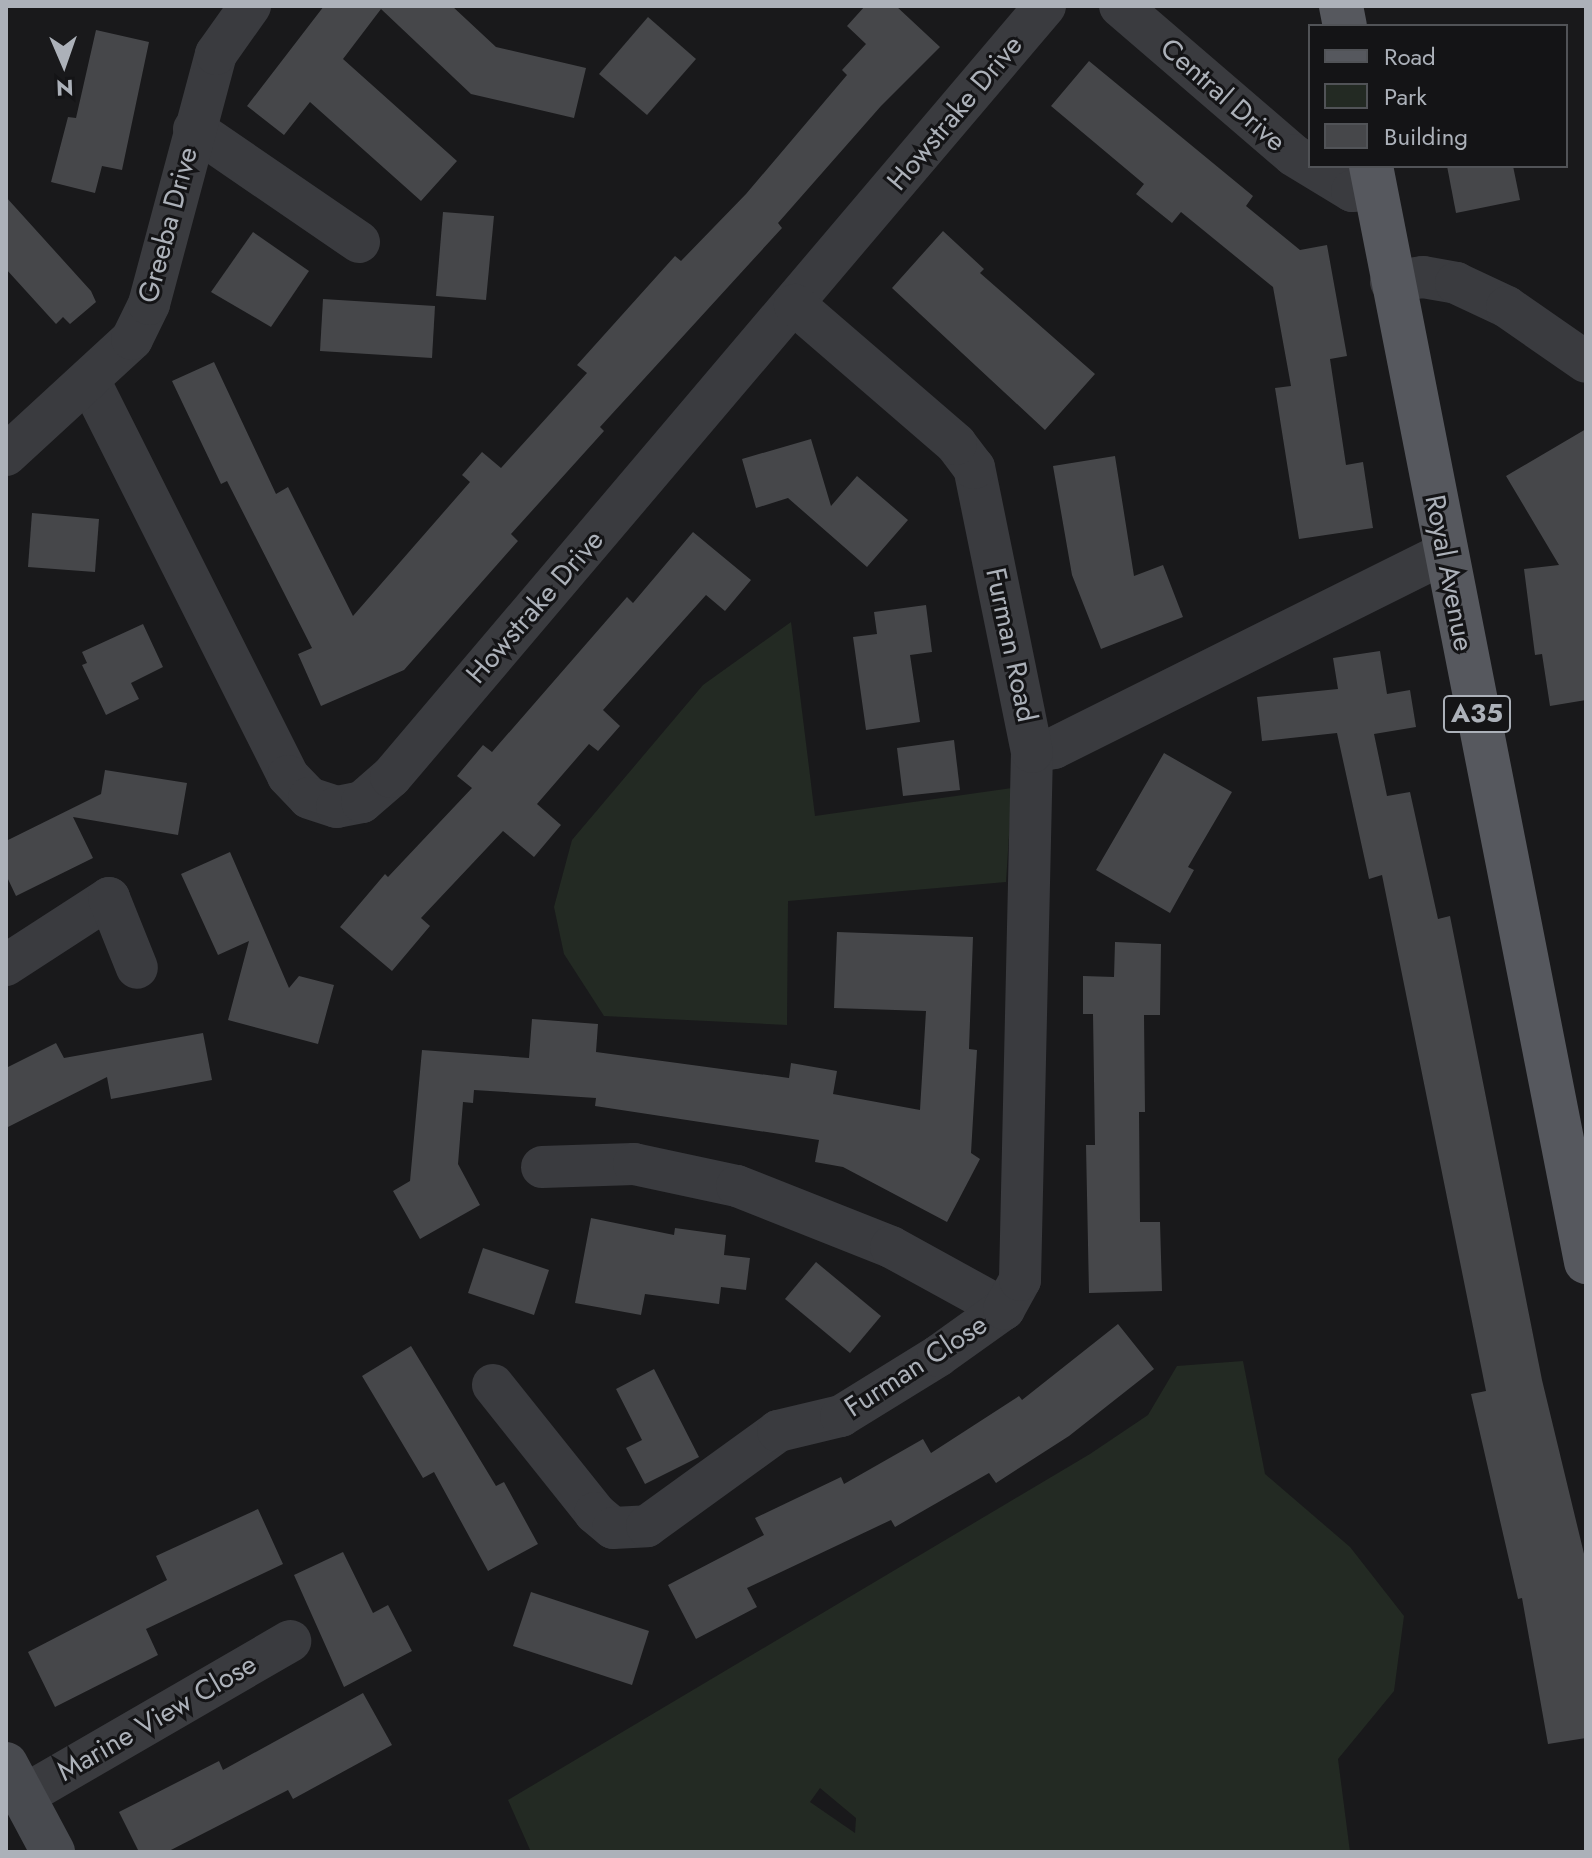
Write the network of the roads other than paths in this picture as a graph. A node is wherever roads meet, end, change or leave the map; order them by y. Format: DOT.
graph roads {
  1 [pos="250,6"];
  2 [pos="1045,6"];
  3 [pos="1120,6"];
  4 [pos="194,129"];
  5 [pos="1308,164"];
  6 [pos="1314,168"];
  7 [pos="1373,177"];
  8 [pos="359,242"];
  9 [pos="1391,282"];
  10 [pos="795,305"];
  11 [pos="1586,362"];
  12 [pos="90,382"];
  13 [pos="6,455"];
  14 [pos="1445,553"];
  15 [pos="1032,752"];
  16 [pos="6,965"];
  17 [pos="137,968"];
  18 [pos="542,1167"];
  19 [pos="1586,1262"];
  20 [pos="1004,1309"];
  21 [pos="493,1385"];
  22 [pos="290,1641"];
  23 [pos="15,1780"];
  24 [pos="53,1852"];
  1 -- 4 [label="street, Greeba Drive"];
  2 -- 10 [label="street, Howstrake Drive"];
  3 -- 5 [label="street, Central Drive"];
  4 -- 8 [label="street, Greeba Drive"];
  4 -- 12 [label="street, Greeba Drive"];
  6 -- 7 [label="street, Central Drive"];
  7 -- 9 [label="main road, Royal Avenue / A35"];
  9 -- 11 [label="street"];
  9 -- 14 [label="main road, Royal Avenue / A35"];
  10 -- 12 [label="street, Howstrake Drive"];
  10 -- 15 [label="street, Furman Road"];
  12 -- 13 [label="street, Greeba Drive"];
  14 -- 15 [label="street, Furman Road"];
  14 -- 19 [label="main road, Royal Avenue / A35"];
  15 -- 20 [label="street, Furman Close"];
  16 -- 17 [label="street"];
  18 -- 20 [label="street, Furman Close"];
  20 -- 21 [label="street, Furman Close"];
  22 -- 23 [label="street, Marine View Close"];
  23 -- 24 [label="main road"];
}
